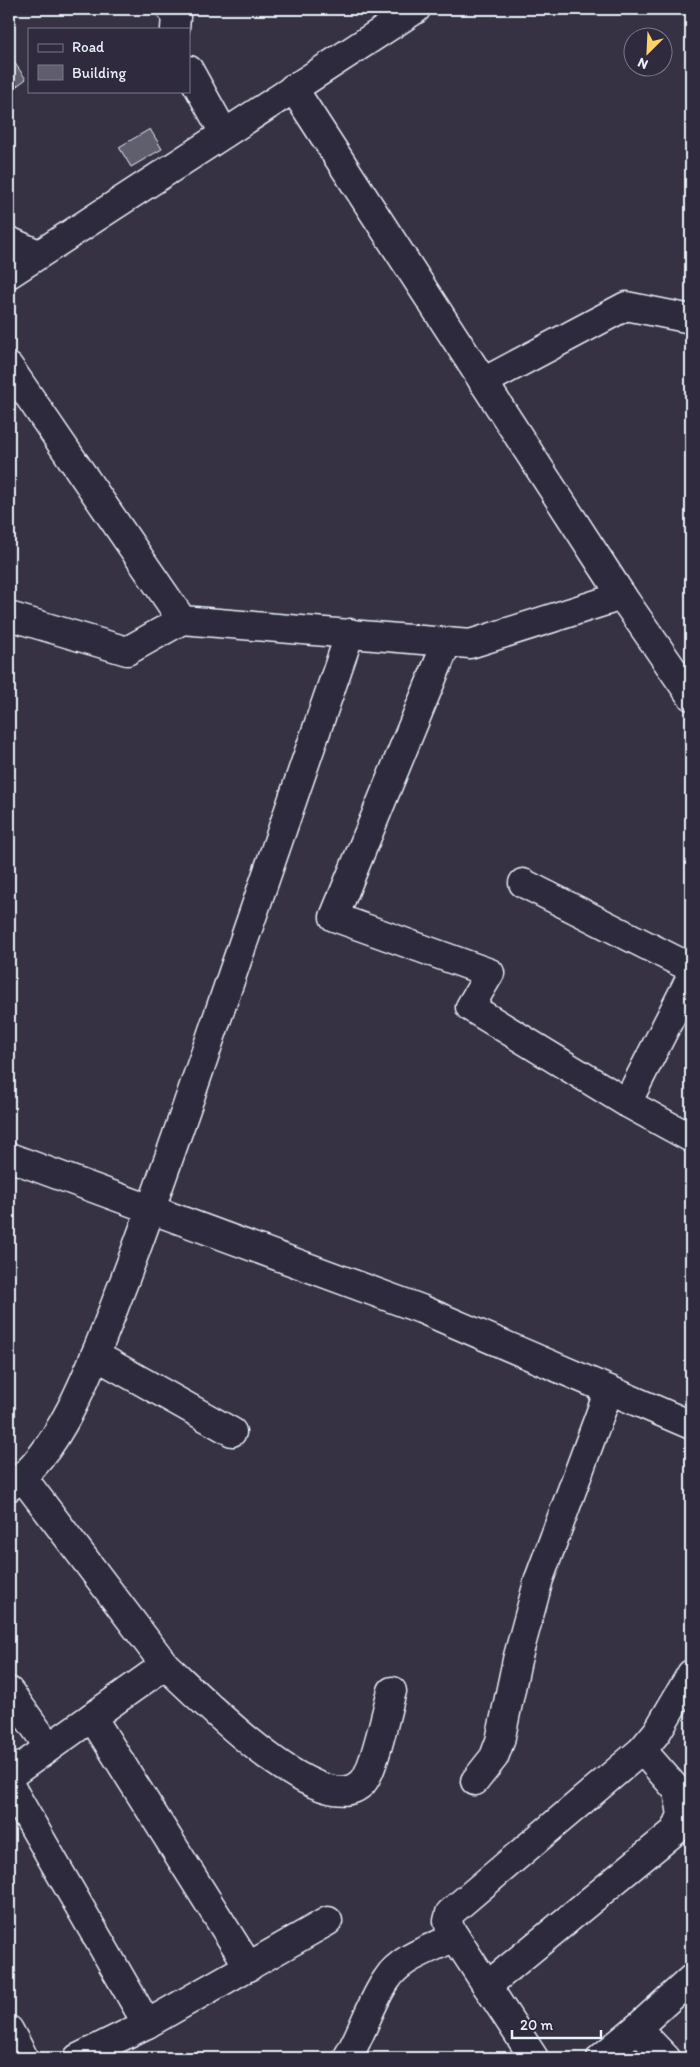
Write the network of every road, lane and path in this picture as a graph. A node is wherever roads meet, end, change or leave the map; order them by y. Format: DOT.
graph roads {
  1 [pos="171,9"];
  2 [pos="416,9"];
  3 [pos="175,28"];
  4 [pos="190,72"];
  5 [pos="293,88"];
  6 [pos="224,133"];
  7 [pos="9,241"];
  8 [pos="38,254"];
  9 [pos="9,274"];
  10 [pos="691,319"];
  11 [pos="9,367"];
  12 [pos="483,382"];
  13 [pos="622,596"];
  14 [pos="9,616"];
  15 [pos="182,620"];
  16 [pos="350,634"];
  17 [pos="447,642"];
  18 [pos="691,696"];
  19 [pos="523,883"];
  20 [pos="691,968"];
  21 [pos="691,977"];
  22 [pos="628,1103"];
  23 [pos="691,1138"];
  24 [pos="9,1157"];
  25 [pos="152,1208"];
  26 [pos="95,1355"];
  27 [pos="609,1390"];
  28 [pos="691,1425"];
  29 [pos="232,1432"];
  30 [pos="16,1482"];
  31 [pos="165,1665"];
  32 [pos="691,1674"];
  33 [pos="9,1691"];
  34 [pos="392,1691"];
  35 [pos="92,1717"];
  36 [pos="50,1747"];
  37 [pos="642,1750"];
  38 [pos="9,1772"];
  39 [pos="475,1782"];
  40 [pos="9,1784"];
  41 [pos="328,1921"];
  42 [pos="455,1937"];
  43 [pos="249,1967"];
  44 [pos="691,1980"];
  45 [pos="488,1986"];
  46 [pos="147,2024"];
  47 [pos="637,2028"];
  48 [pos="9,2030"];
  49 [pos="24,2058"];
  50 [pos="78,2058"];
  51 [pos="347,2058"];
  52 [pos="534,2058"];
  53 [pos="600,2058"];
  54 [pos="666,2058"];
  1 -- 3 [label="street"];
  2 -- 5 [label="street"];
  4 -- 6 [label="street"];
  5 -- 6 [label="street"];
  5 -- 12 [label="street"];
  6 -- 8 [label="street"];
  7 -- 8 [label="street"];
  8 -- 9 [label="street"];
  10 -- 12 [label="street"];
  11 -- 15 [label="street"];
  12 -- 13 [label="street"];
  13 -- 17 [label="street"];
  13 -- 18 [label="street"];
  14 -- 15 [label="street"];
  15 -- 16 [label="street"];
  16 -- 17 [label="street"];
  16 -- 25 [label="street"];
  17 -- 22 [label="street"];
  19 -- 20 [label="street"];
  21 -- 22 [label="street"];
  22 -- 23 [label="street"];
  24 -- 25 [label="street"];
  25 -- 26 [label="street"];
  25 -- 27 [label="street"];
  26 -- 29 [label="street"];
  26 -- 30 [label="street"];
  27 -- 28 [label="street"];
  27 -- 39 [label="street"];
  30 -- 31 [label="street"];
  31 -- 34 [label="street"];
  31 -- 35 [label="street"];
  32 -- 37 [label="street"];
  33 -- 36 [label="street"];
  35 -- 36 [label="street"];
  35 -- 43 [label="street"];
  36 -- 38 [label="street"];
  37 -- 42 [label="street"];
  37 -- 45 [label="street"];
  40 -- 46 [label="street"];
  41 -- 43 [label="street"];
  42 -- 45 [label="street"];
  42 -- 51 [label="street"];
  43 -- 46 [label="street"];
  44 -- 47 [label="street"];
  45 -- 52 [label="street"];
  46 -- 50 [label="street"];
  47 -- 53 [label="street"];
  47 -- 54 [label="street"];
  48 -- 49 [label="street"];
}
